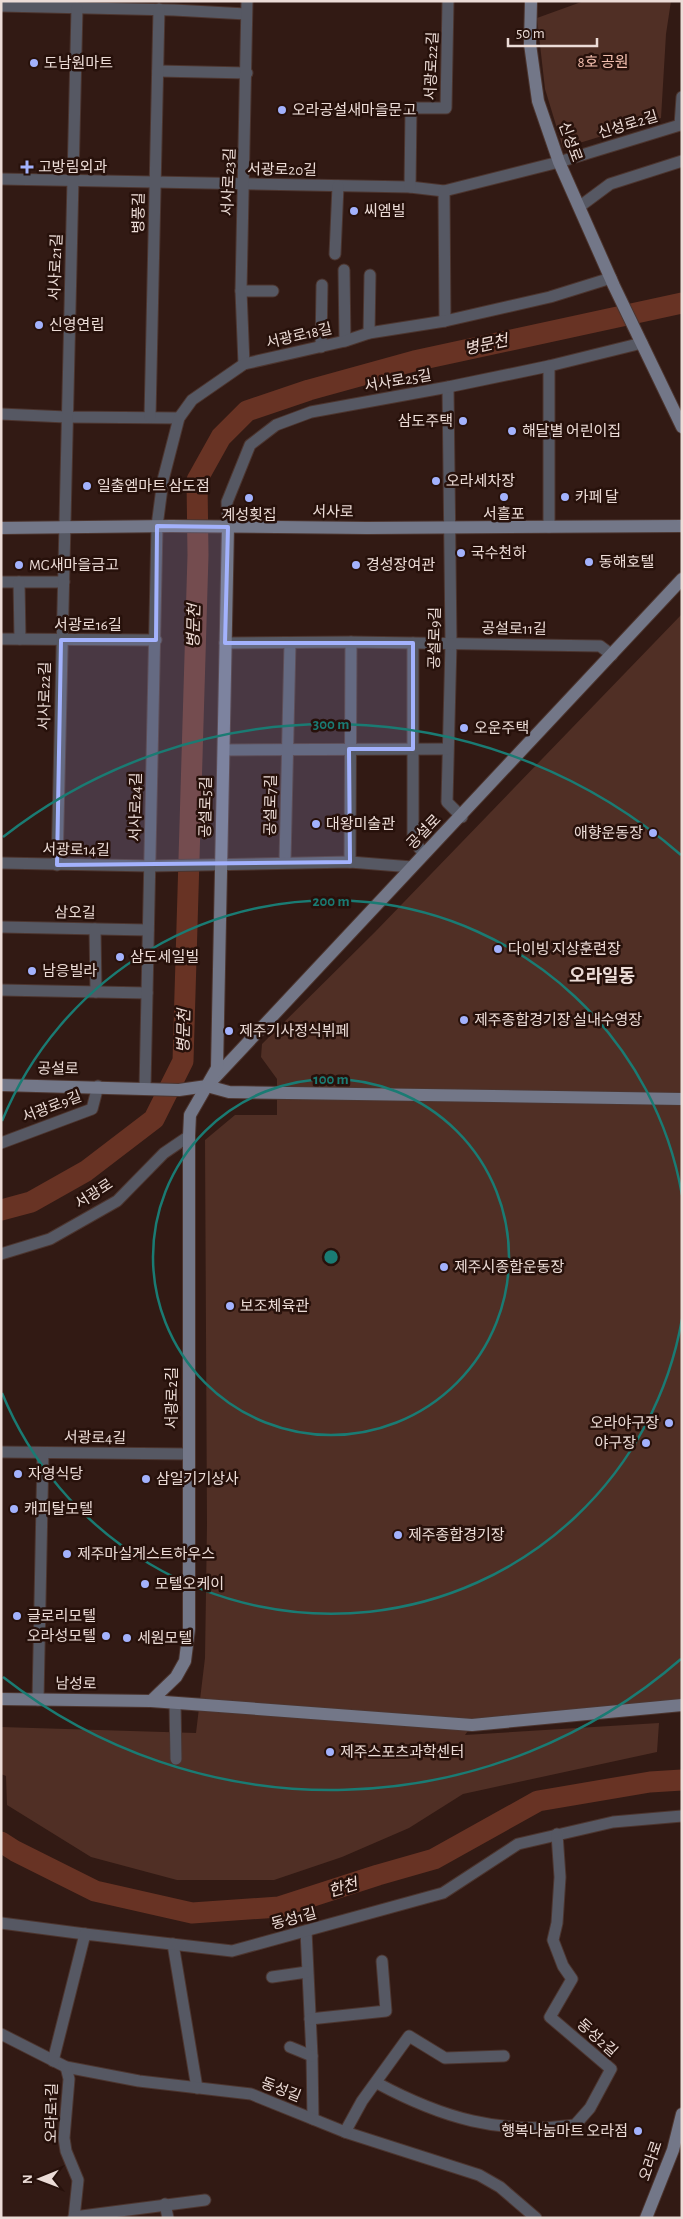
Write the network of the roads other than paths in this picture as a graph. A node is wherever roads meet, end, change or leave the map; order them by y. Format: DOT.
graph roads {
  1 [pos="247,1"];
  2 [pos="448,1"];
  3 [pos="531,1"];
  4 [pos="60,4"];
  5 [pos="174,5"];
  6 [pos="1,6"];
  7 [pos="77,8"];
  8 [pos="159,9"];
  9 [pos="246,14"];
  10 [pos="158,71"];
  11 [pos="247,73"];
  12 [pos="681,104"];
  13 [pos="682,161"];
  14 [pos="559,162"];
  15 [pos="1,179"];
  16 [pos="74,179"];
  17 [pos="155,182"];
  18 [pos="244,185"];
  19 [pos="338,186"];
  20 [pos="410,187"];
  21 [pos="444,190"];
  22 [pos="579,207"];
  23 [pos="335,254"];
  24 [pos="344,270"];
  25 [pos="370,276"];
  26 [pos="612,282"];
  27 [pos="322,285"];
  28 [pos="273,290"];
  29 [pos="241,291"];
  30 [pos="445,321"];
  31 [pos="369,333"];
  32 [pos="345,341"];
  33 [pos="642,343"];
  34 [pos="321,346"];
  35 [pos="244,364"];
  36 [pos="549,366"];
  37 [pos="448,387"];
  38 [pos="1,414"];
  39 [pos="66,417"];
  40 [pos="150,417"];
  41 [pos="179,418"];
  42 [pos="682,427"];
  43 [pos="157,526"];
  44 [pos="682,526"];
  45 [pos="222,527"];
  46 [pos="549,527"];
  47 [pos="1,528"];
  48 [pos="64,528"];
  49 [pos="450,528"];
  50 [pos="682,579"];
  51 [pos="1,582"];
  52 [pos="18,582"];
  53 [pos="64,582"];
  54 [pos="1,639"];
  55 [pos="20,639"];
  56 [pos="61,640"];
  57 [pos="156,640"];
  58 [pos="351,642"];
  59 [pos="225,643"];
  60 [pos="290,643"];
  61 [pos="413,643"];
  62 [pos="451,643"];
  63 [pos="612,656"];
  64 [pos="288,749"];
  65 [pos="349,749"];
  66 [pos="413,749"];
  67 [pos="447,749"];
  68 [pos="224,750"];
  69 [pos="462,817"];
  70 [pos="424,854"];
  71 [pos="285,861"];
  72 [pos="350,862"];
  73 [pos="1,863"];
  74 [pos="216,863"];
  75 [pos="57,865"];
  76 [pos="154,865"];
  77 [pos="412,868"];
  78 [pos="1,927"];
  79 [pos="95,929"];
  80 [pos="148,930"];
  81 [pos="1,990"];
  82 [pos="96,992"];
  83 [pos="147,993"];
  84 [pos="1,1084"];
  85 [pos="98,1086"];
  86 [pos="207,1086"];
  87 [pos="145,1088"];
  88 [pos="682,1098"];
  89 [pos="189,1136"];
  90 [pos="1,1143"];
  91 [pos="1,1254"];
  92 [pos="1,1452"];
  93 [pos="43,1453"];
  94 [pos="188,1454"];
  95 [pos="1,1699"];
  96 [pos="38,1700"];
  97 [pos="151,1701"];
  98 [pos="175,1703"];
  99 [pos="682,1704"];
  100 [pos="176,1759"];
  101 [pos="682,1816"];
  102 [pos="557,1834"];
  103 [pos="1,1923"];
  104 [pos="306,1931"];
  105 [pos="85,1934"];
  106 [pos="173,1944"];
  107 [pos="382,1961"];
  108 [pos="307,1972"];
  109 [pos="272,1977"];
  110 [pos="310,2019"];
  111 [pos="1,2034"];
  112 [pos="290,2048"];
  113 [pos="312,2056"];
  114 [pos="504,2056"];
  115 [pos="53,2061"];
  116 [pos="66,2067"];
  117 [pos="377,2083"];
  118 [pos="197,2088"];
  119 [pos="682,2114"];
  120 [pos="313,2119"];
  121 [pos="345,2132"];
  122 [pos="676,2135"];
  123 [pos="682,2149"];
  124 [pos="205,2200"];
  125 [pos="165,2204"];
  126 [pos="74,2217"];
  127 [pos="168,2218"];
  128 [pos="536,2218"];
  129 [pos="646,2218"];
  1 -- 9 [label="street, 서사로23길"];
  2 -- 20 [label="street, 서광로22길"];
  3 -- 14 [label="street, 신성로"];
  4 -- 6 [label="street"];
  4 -- 7 [label="street"];
  5 -- 8 [label="street"];
  5 -- 9 [label="street"];
  7 -- 8 [label="street"];
  7 -- 16 [label="street, 서사로21길"];
  8 -- 10 [label="street, 병풍길"];
  9 -- 11 [label="street, 서사로23길"];
  10 -- 11 [label="street"];
  10 -- 17 [label="street, 병풍길"];
  11 -- 18 [label="street, 서사로23길"];
  12 -- 14 [label="street, 신성로2길"];
  13 -- 22 [label="street"];
  14 -- 21 [label="street, 서광로20길"];
  14 -- 22 [label="street, 신성로"];
  15 -- 16 [label="street, 서광로20길"];
  16 -- 17 [label="street, 서광로20길"];
  16 -- 39 [label="street, 서사로21길"];
  17 -- 18 [label="street, 서광로20길"];
  17 -- 40 [label="street, 병풍길"];
  18 -- 19 [label="street, 서광로20길"];
  18 -- 29 [label="street, 서사로23길"];
  19 -- 20 [label="street, 서광로20길"];
  19 -- 23 [label="street"];
  20 -- 21 [label="street, 서광로20길"];
  21 -- 30 [label="street"];
  22 -- 26 [label="street, 신성로"];
  24 -- 32 [label="street"];
  25 -- 31 [label="street"];
  26 -- 30 [label="street, 서광로18길"];
  26 -- 33 [label="street, 신성로"];
  27 -- 34 [label="street"];
  28 -- 29 [label="street"];
  29 -- 35 [label="street, 서사로23길"];
  30 -- 31 [label="street, 서광로18길"];
  31 -- 32 [label="street, 서광로18길"];
  32 -- 34 [label="street, 서광로18길"];
  33 -- 36 [label="street, 서사로25길"];
  33 -- 42 [label="street"];
  34 -- 35 [label="street, 서광로18길"];
  35 -- 41 [label="street, 서광로18길"];
  36 -- 37 [label="street, 서사로25길"];
  36 -- 46 [label="street"];
  37 -- 45 [label="street, 서사로25길"];
  37 -- 49 [label="street"];
  38 -- 39 [label="street"];
  39 -- 40 [label="street"];
  39 -- 48 [label="street, 서사로21길"];
  40 -- 41 [label="street"];
  41 -- 43 [label="street, 서광로18길"];
  43 -- 45 [label="street, 서사로"];
  43 -- 48 [label="street"];
  43 -- 57 [label="street, 서사로24길"];
  44 -- 46 [label="street, 서사로"];
  45 -- 49 [label="street, 서사로"];
  45 -- 59 [label="street, 공설로5길"];
  46 -- 49 [label="street, 서사로"];
  47 -- 48 [label="street"];
  48 -- 53 [label="street, 서사로22길"];
  49 -- 62 [label="street, 공설로9길"];
  50 -- 63 [label="street, 공설로"];
  51 -- 52 [label="street"];
  52 -- 53 [label="street"];
  52 -- 55 [label="street"];
  53 -- 56 [label="street, 서사로22길"];
  54 -- 55 [label="street, 서광로16길"];
  55 -- 56 [label="street, 서광로16길"];
  56 -- 57 [label="street, 서광로16길"];
  56 -- 75 [label="street, 서사로22길"];
  57 -- 76 [label="street, 서사로24길"];
  58 -- 60 [label="street, 공설로11길"];
  58 -- 61 [label="street, 공설로11길"];
  58 -- 65 [label="street"];
  59 -- 60 [label="street, 공설로11길"];
  59 -- 68 [label="street, 공설로5길"];
  60 -- 64 [label="street"];
  61 -- 62 [label="street, 공설로11길"];
  61 -- 66 [label="street"];
  62 -- 63 [label="street, 공설로11길"];
  62 -- 67 [label="street, 공설로9길"];
  63 -- 69 [label="street, 공설로"];
  64 -- 65 [label="street"];
  64 -- 68 [label="street"];
  64 -- 71 [label="street, 공설로7길"];
  65 -- 66 [label="street"];
  65 -- 72 [label="street"];
  66 -- 67 [label="street"];
  66 -- 70 [label="street"];
  67 -- 69 [label="street, 공설로9길"];
  68 -- 74 [label="street, 공설로5길"];
  69 -- 70 [label="street, 공설로"];
  70 -- 77 [label="street, 공설로"];
  71 -- 72 [label="street"];
  71 -- 74 [label="street"];
  72 -- 77 [label="street"];
  73 -- 75 [label="street, 서광로14길"];
  74 -- 76 [label="street, 서광로14길"];
  74 -- 86 [label="street, 공설로5길"];
  75 -- 76 [label="street, 서광로14길"];
  76 -- 80 [label="street, 서사로24길"];
  77 -- 86 [label="street, 공설로"];
  78 -- 79 [label="street, 삼오길"];
  79 -- 80 [label="street, 삼오길"];
  79 -- 82 [label="street"];
  80 -- 83 [label="street, 서사로24길"];
  81 -- 82 [label="street"];
  82 -- 83 [label="street"];
  83 -- 87 [label="street, 서사로24길"];
  84 -- 85 [label="street, 공설로"];
  85 -- 87 [label="street, 공설로"];
  85 -- 90 [label="street, 서광로9길"];
  86 -- 87 [label="street, 공설로"];
  86 -- 88 [label="street"];
  86 -- 89 [label="street, 서광로2길"];
  89 -- 91 [label="street, 서광로"];
  89 -- 94 [label="street, 서광로2길"];
  92 -- 93 [label="street, 서광로4길"];
  93 -- 94 [label="street, 서광로4길"];
  93 -- 96 [label="street"];
  94 -- 97 [label="street, 서광로2길"];
  95 -- 96 [label="street, 남성로"];
  96 -- 97 [label="street, 남성로"];
  97 -- 98 [label="street, 남성로"];
  98 -- 99 [label="street, 남성로"];
  98 -- 100 [label="street"];
  101 -- 102 [label="street, 동성1길"];
  102 -- 104 [label="street, 동성1길"];
  102 -- 117 [label="street, 동성2길"];
  103 -- 105 [label="street, 동성1길"];
  104 -- 106 [label="street, 동성1길"];
  104 -- 108 [label="street"];
  105 -- 106 [label="street, 동성1길"];
  105 -- 115 [label="street"];
  106 -- 118 [label="street"];
  107 -- 110 [label="street"];
  108 -- 109 [label="street"];
  108 -- 110 [label="street"];
  110 -- 113 [label="street"];
  111 -- 115 [label="street, 동성길"];
  112 -- 113 [label="street"];
  113 -- 120 [label="street"];
  114 -- 117 [label="street"];
  115 -- 116 [label="street, 동성길"];
  116 -- 118 [label="street, 동성길"];
  116 -- 126 [label="street, 오라로1길"];
  117 -- 121 [label="street"];
  118 -- 120 [label="street, 동성길"];
  119 -- 122 [label="street, 오라로"];
  120 -- 121 [label="street, 동성길"];
  121 -- 128 [label="street, 동성길"];
  122 -- 123 [label="street"];
  122 -- 129 [label="street, 오라로"];
  124 -- 125 [label="street"];
  125 -- 126 [label="street"];
  125 -- 127 [label="street"];
}
